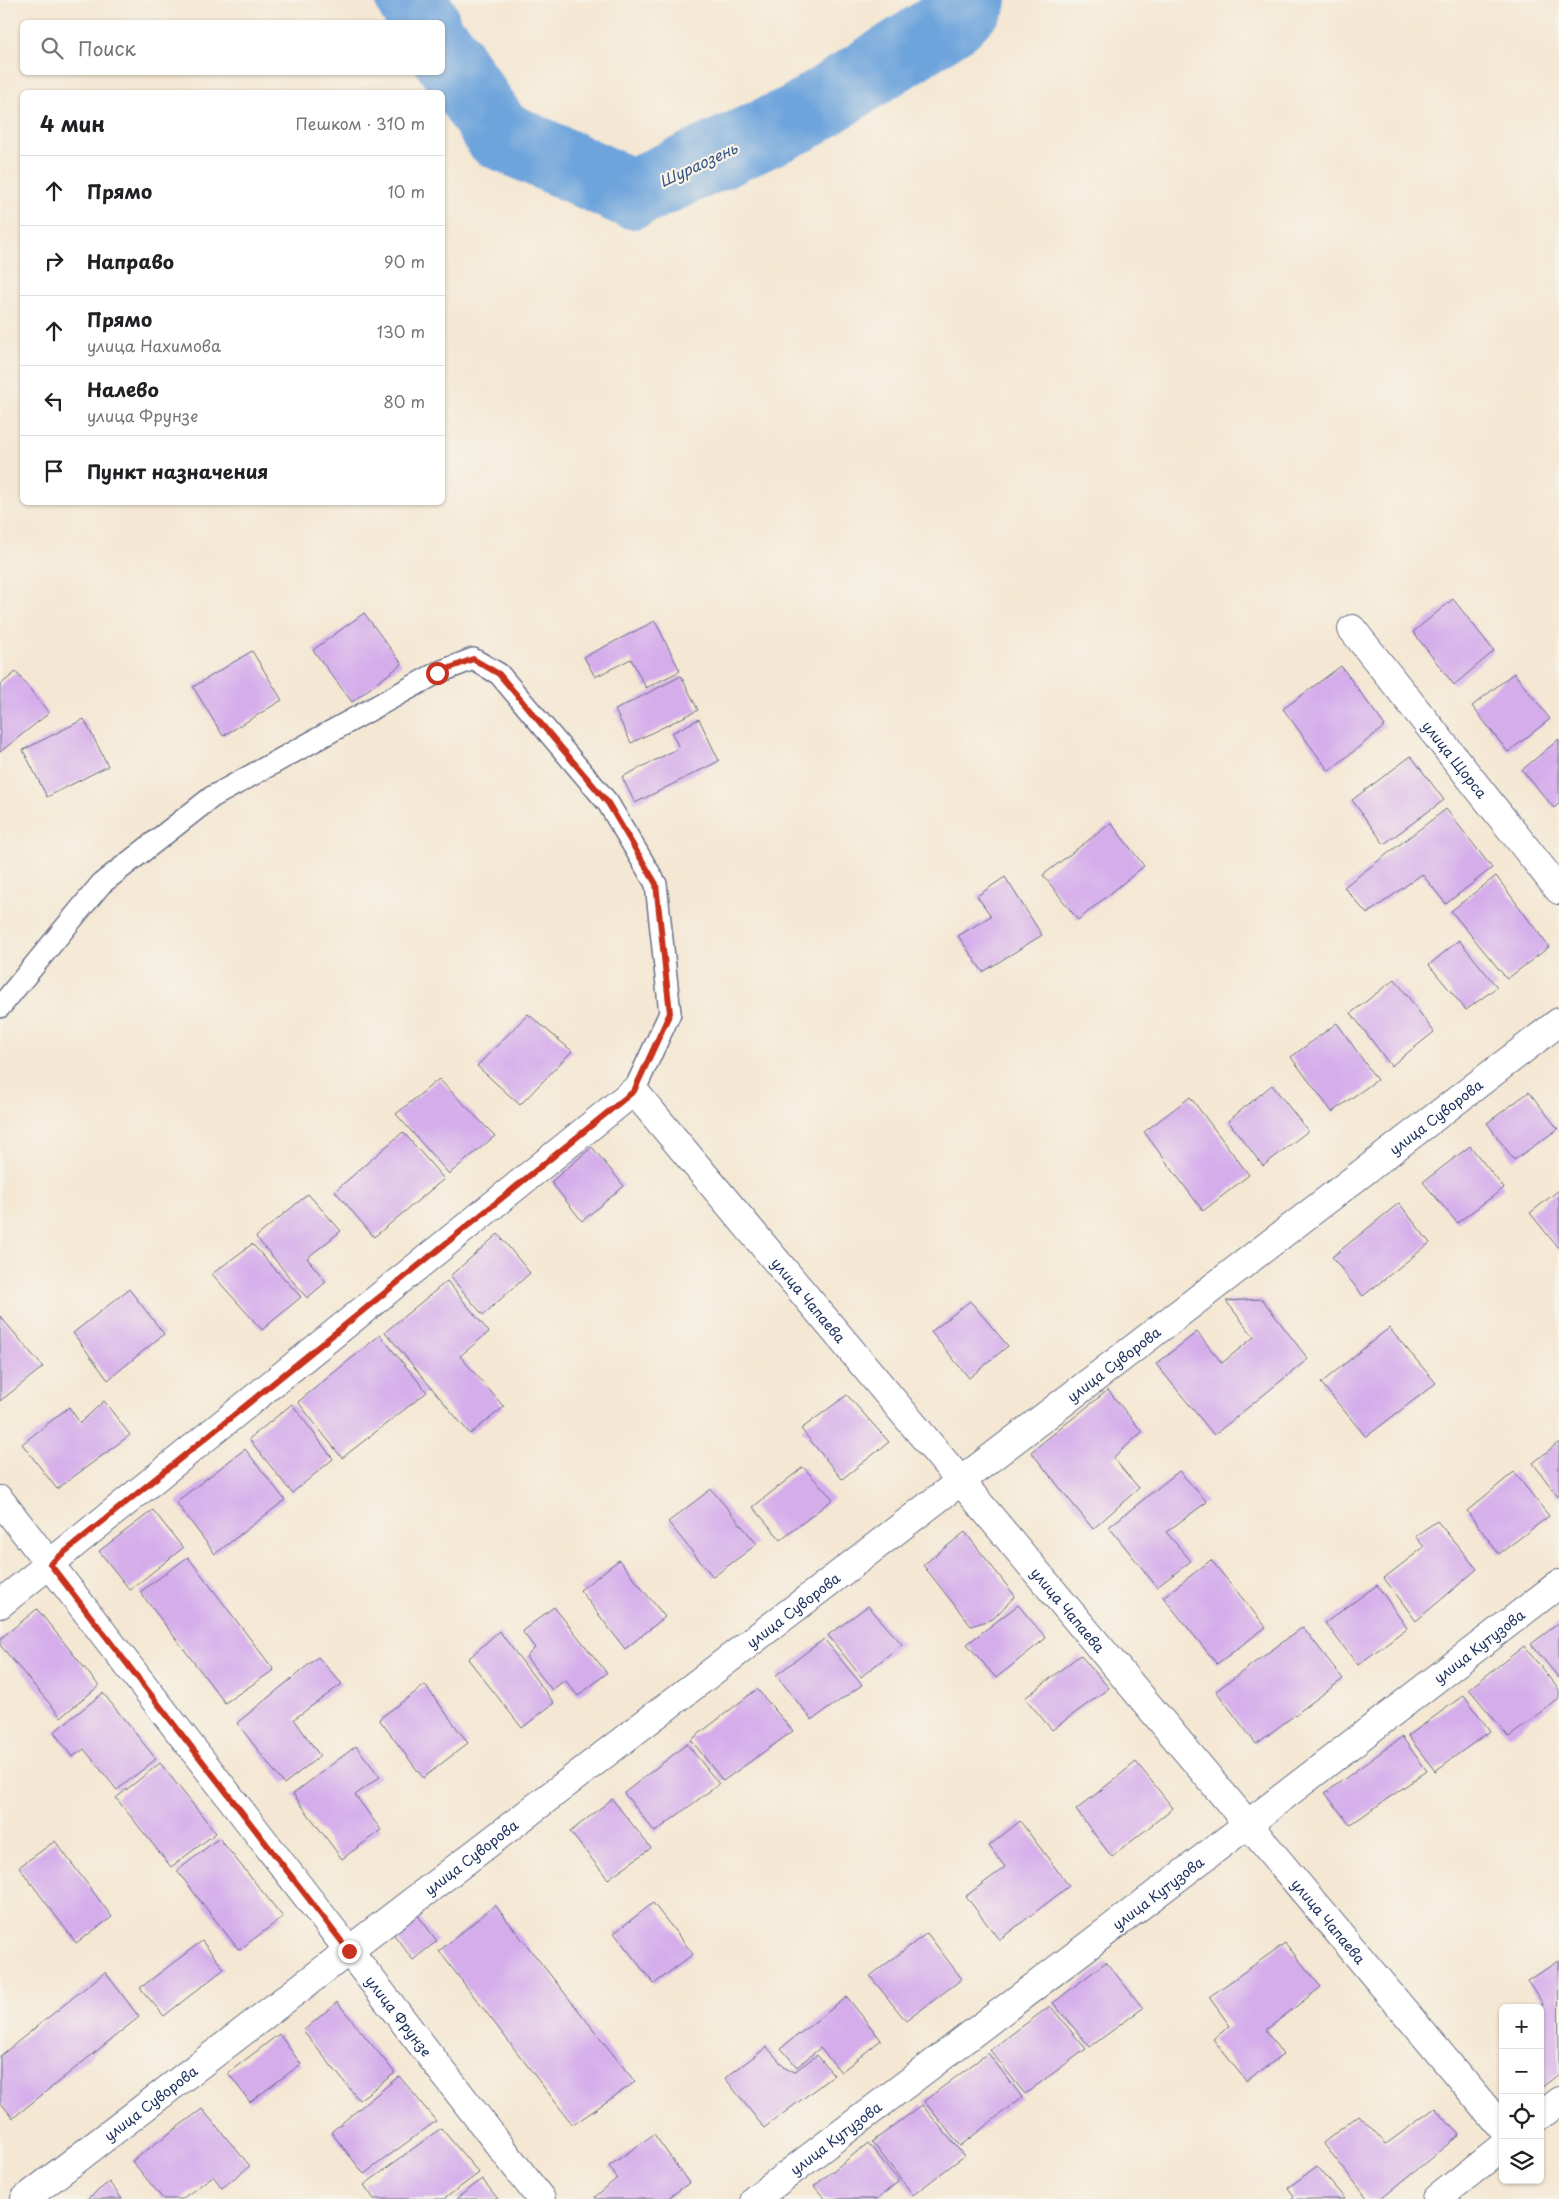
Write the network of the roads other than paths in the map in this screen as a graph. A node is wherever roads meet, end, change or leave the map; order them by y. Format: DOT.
graph roads {
  1 [pos="1352,629"];
  2 [pos="1559,890"];
  3 [pos="0,1007"];
  4 [pos="1559,1022"];
  5 [pos="634,1091"];
  6 [pos="961,1482"];
  7 [pos="0,1500"];
  8 [pos="50,1564"];
  9 [pos="1559,1584"];
  10 [pos="0,1604"];
  11 [pos="1248,1824"];
  12 [pos="349,1951"];
  13 [pos="1559,2100"];
  14 [pos="1544,2113"];
  15 [pos="1499,2124"];
  16 [pos="1499,2149"];
  17 [pos="26,2199"];
  18 [pos="541,2199"];
  19 [pos="756,2199"];
  20 [pos="1437,2199"];
  1 -- 2 [label="street, улица Щорса"];
  3 -- 5 [label="lane"];
  4 -- 6 [label="street, улица Суворова"];
  5 -- 6 [label="street, улица Чапаева"];
  5 -- 8 [label="street"];
  6 -- 11 [label="street, улица Чапаева"];
  6 -- 12 [label="street, улица Суворова"];
  7 -- 8 [label="street, улица Фрунзе"];
  8 -- 10 [label="street"];
  8 -- 12 [label="street, улица Фрунзе"];
  9 -- 11 [label="street, улица Кутузова"];
  11 -- 15 [label="street, улица Чапаева"];
  11 -- 19 [label="street, улица Кутузова"];
  12 -- 17 [label="street, улица Суворова"];
  12 -- 18 [label="street, улица Фрунзе"];
  13 -- 14 [label="street"];
  16 -- 20 [label="street"];
}
